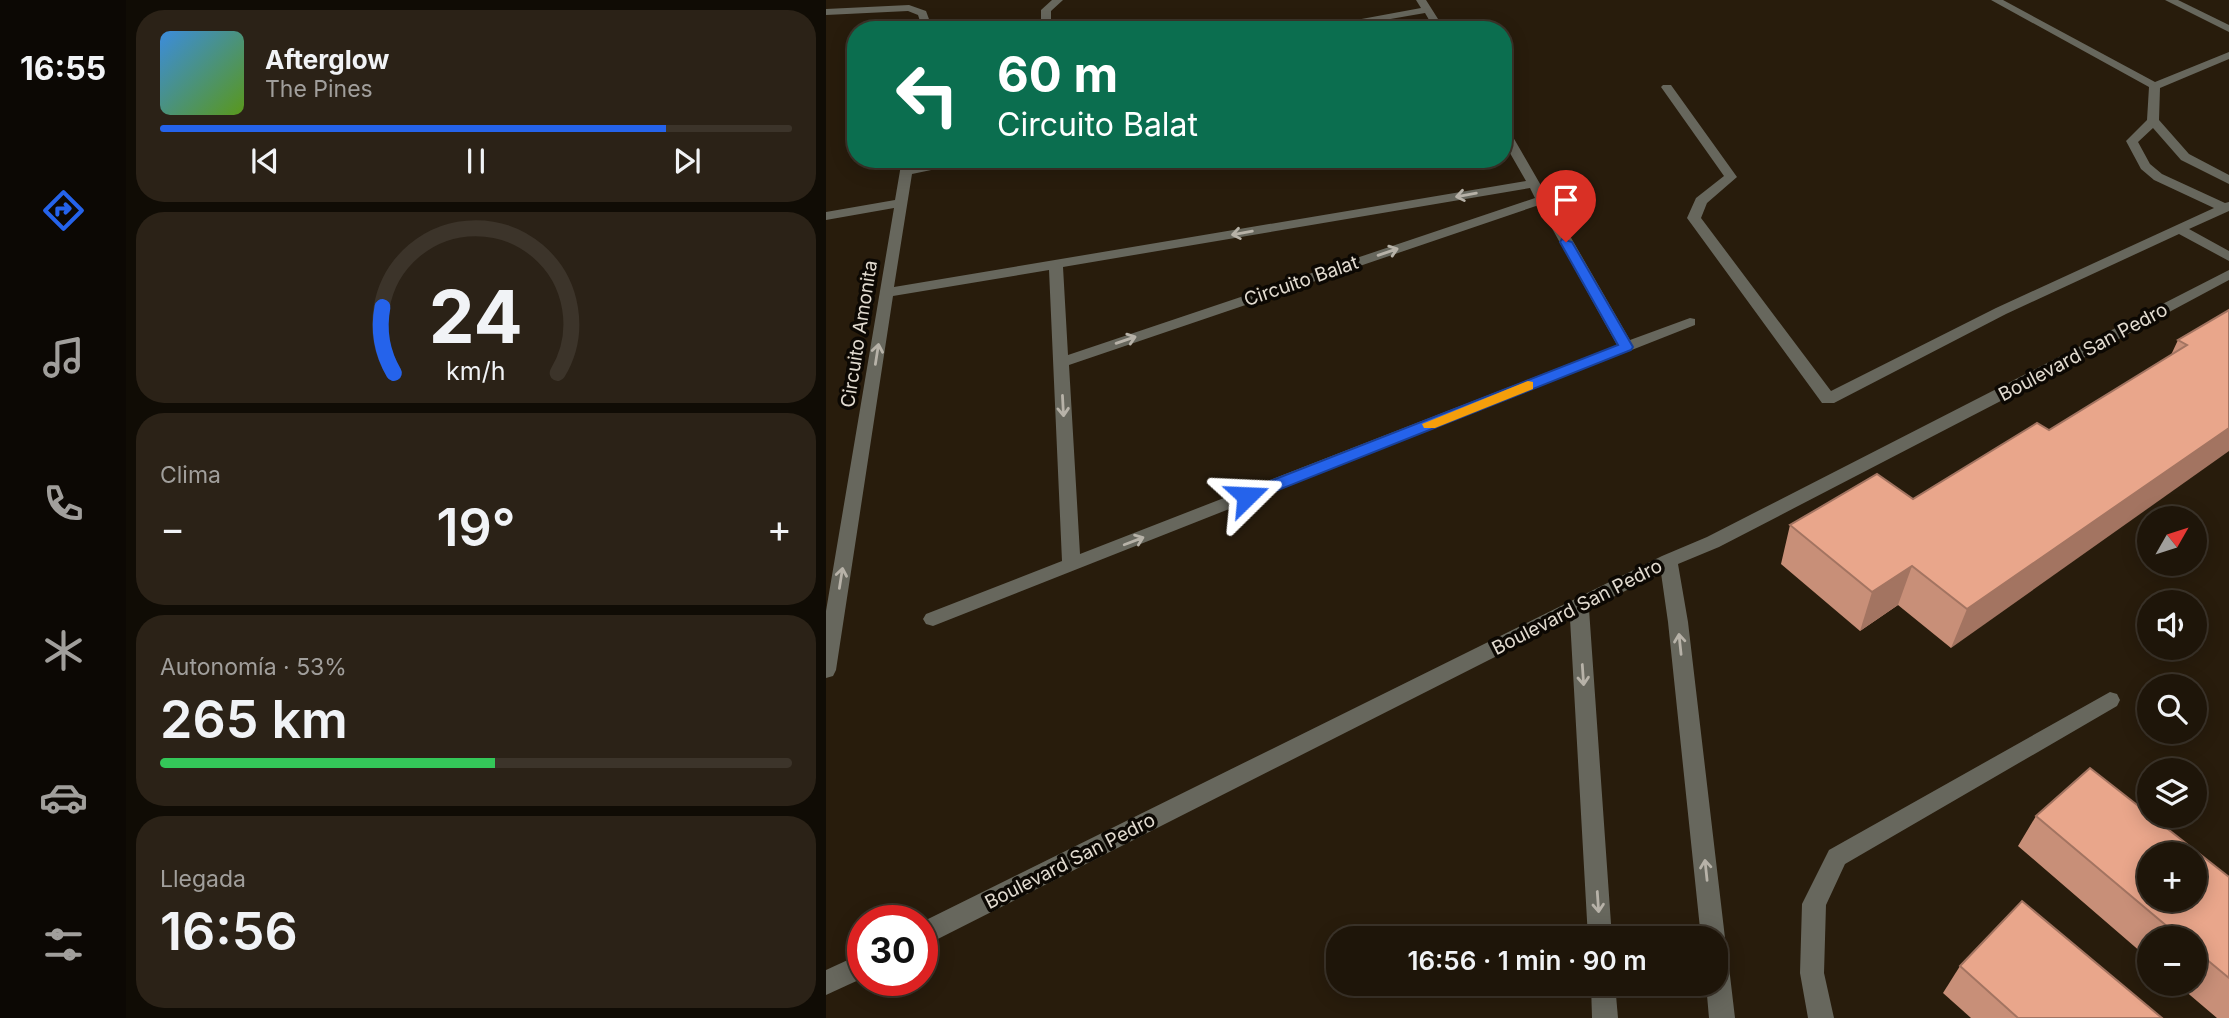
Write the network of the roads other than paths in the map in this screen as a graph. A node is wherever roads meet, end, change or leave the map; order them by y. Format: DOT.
graph roads {
  1 [pos="1058,0"];
  2 [pos="1421,0"];
  3 [pos="1996,0"];
  4 [pos="2171,0"];
  5 [pos="1427,10"];
  6 [pos="826,12"];
  7 [pos="925,21"];
  8 [pos="1046,21"];
  9 [pos="1361,21"];
  10 [pos="1434,21"];
  11 [pos="2229,29"];
  12 [pos="2229,55"];
  13 [pos="2155,86"];
  14 [pos="1667,87"];
  15 [pos="2153,121"];
  16 [pos="1512,147"];
  17 [pos="907,168"];
  18 [pos="2229,180"];
  19 [pos="1533,184"];
  20 [pos="1542,200"];
  21 [pos="901,203"];
  22 [pos="2227,207"];
  23 [pos="826,216"];
  24 [pos="2181,230"];
  25 [pos="2229,257"];
  26 [pos="1056,264"];
  27 [pos="2229,274"];
  28 [pos="886,293"];
  29 [pos="1689,322"];
  30 [pos="1626,347"];
  31 [pos="1061,362"];
  32 [pos="1668,561"];
  33 [pos="1070,566"];
  34 [pos="1579,606"];
  35 [pos="933,620"];
  36 [pos="826,670"];
  37 [pos="2110,700"];
  38 [pos="1599,926"];
  39 [pos="1712,926"];
  40 [pos="938,927"];
  41 [pos="847,973"];
  42 [pos="826,983"];
  43 [pos="1604,996"];
  44 [pos="1720,996"];
  45 [pos="1605,1018"];
  46 [pos="1723,1018"];
  47 [pos="1821,1018"];
  1 -- 8 [label="street"];
  2 -- 5 [label="street"];
  3 -- 13 [label="street"];
  4 -- 11 [label="street"];
  5 -- 9 [label="street"];
  5 -- 10 [label="street"];
  6 -- 7 [label="street"];
  12 -- 13 [label="street"];
  13 -- 15 [label="street"];
  14 -- 24 [label="street"];
  15 -- 18 [label="street"];
  15 -- 22 [label="street"];
  16 -- 19 [label="street"];
  17 -- 21 [label="street, Circuito Amonita"];
  19 -- 20 [label="street"];
  19 -- 26 [label="street, one-way"];
  20 -- 30 [label="street"];
  31 -- 20 [label="street, Circuito Balat, one-way"];
  21 -- 23 [label="street"];
  21 -- 28 [label="street, Circuito Amonita"];
  22 -- 24 [label="street"];
  24 -- 25 [label="street"];
  26 -- 28 [label="street"];
  26 -- 31 [label="street"];
  27 -- 32 [label="street, Boulevard San Pedro"];
  36 -- 28 [label="street, Circuito Amonita, one-way"];
  29 -- 30 [label="street"];
  33 -- 30 [label="street, one-way"];
  31 -- 33 [label="street, one-way"];
  32 -- 34 [label="street, Boulevard San Pedro"];
  39 -- 32 [label="street, one-way"];
  33 -- 35 [label="street"];
  34 -- 38 [label="street, one-way"];
  34 -- 40 [label="street, Boulevard San Pedro"];
  37 -- 47 [label="street"];
  41 -- 42 [label="street"];
  43 -- 45 [label="street"];
  44 -- 46 [label="street"];
}
